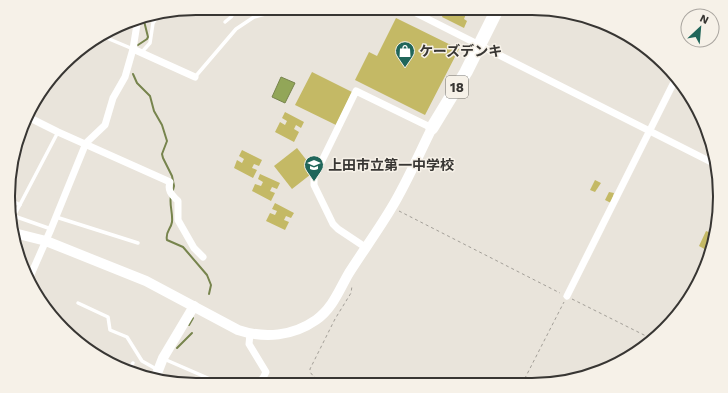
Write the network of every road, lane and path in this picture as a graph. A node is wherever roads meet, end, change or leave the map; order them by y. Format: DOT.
graph roads {
  1 [pos="232,15"];
  2 [pos="261,15"];
  3 [pos="420,15"];
  4 [pos="489,15"];
  5 [pos="494,15"];
  6 [pos="156,19"];
  7 [pos="225,22"];
  8 [pos="137,25"];
  9 [pos="107,38"];
  10 [pos="477,44"];
  11 [pos="133,49"];
  12 [pos="141,53"];
  13 [pos="195,77"];
  14 [pos="673,84"];
  15 [pos="33,119"];
  16 [pos="432,128"];
  17 [pos="649,130"];
  18 [pos="58,132"];
  19 [pos="86,143"];
  20 [pos="710,161"];
  21 [pos="15,202"];
  22 [pos="20,205"];
  23 [pos="392,208"];
  24 [pos="16,213"];
  25 [pos="16,217"];
  26 [pos="56,217"];
  27 [pos="51,229"];
  28 [pos="19,234"];
  29 [pos="46,241"];
  30 [pos="138,244"];
  31 [pos="365,247"];
  32 [pos="203,257"];
  33 [pos="32,272"];
  34 [pos="346,277"];
  35 [pos="567,296"];
  36 [pos="78,303"];
  37 [pos="194,306"];
  38 [pos="250,334"];
  39 [pos="647,336"];
  40 [pos="163,358"];
  41 [pos="133,363"];
  42 [pos="131,366"];
  43 [pos="157,373"];
  44 [pos="206,378"];
  45 [pos="264,378"];
  46 [pos="316,378"];
  47 [pos="525,378"];
  1 -- 7 [label="lane"];
  2 -- 13 [label="lane"];
  3 -- 10 [label="street"];
  4 -- 10 [label="highway, 18"];
  5 -- 10 [label="highway, 18"];
  6 -- 12 [label="lane"];
  8 -- 11 [label="street"];
  9 -- 11 [label="lane"];
  10 -- 16 [label="highway, 18"];
  10 -- 17 [label="street"];
  11 -- 12 [label="street"];
  11 -- 19 [label="street"];
  12 -- 13 [label="street"];
  14 -- 17 [label="street"];
  15 -- 18 [label="street"];
  16 -- 23 [label="street"];
  16 -- 31 [label="street"];
  17 -- 20 [label="street"];
  17 -- 35 [label="street"];
  18 -- 19 [label="street"];
  18 -- 22 [label="lane"];
  19 -- 26 [label="street"];
  19 -- 32 [label="street"];
  21 -- 22 [label="lane"];
  22 -- 24 [label="lane"];
  23 -- 31 [label="street"];
  23 -- 35 [label="path"];
  25 -- 27 [label="lane"];
  26 -- 27 [label="street"];
  26 -- 30 [label="lane"];
  27 -- 29 [label="street"];
  28 -- 29 [label="street"];
  29 -- 33 [label="street"];
  29 -- 37 [label="street"];
  31 -- 34 [label="street"];
  34 -- 38 [label="street"];
  34 -- 46 [label="path"];
  35 -- 39 [label="path"];
  35 -- 47 [label="path"];
  36 -- 43 [label="lane"];
  37 -- 38 [label="street"];
  37 -- 40 [label="street"];
  38 -- 45 [label="street"];
  40 -- 43 [label="street"];
  40 -- 44 [label="lane"];
  41 -- 42 [label="lane"];
}
